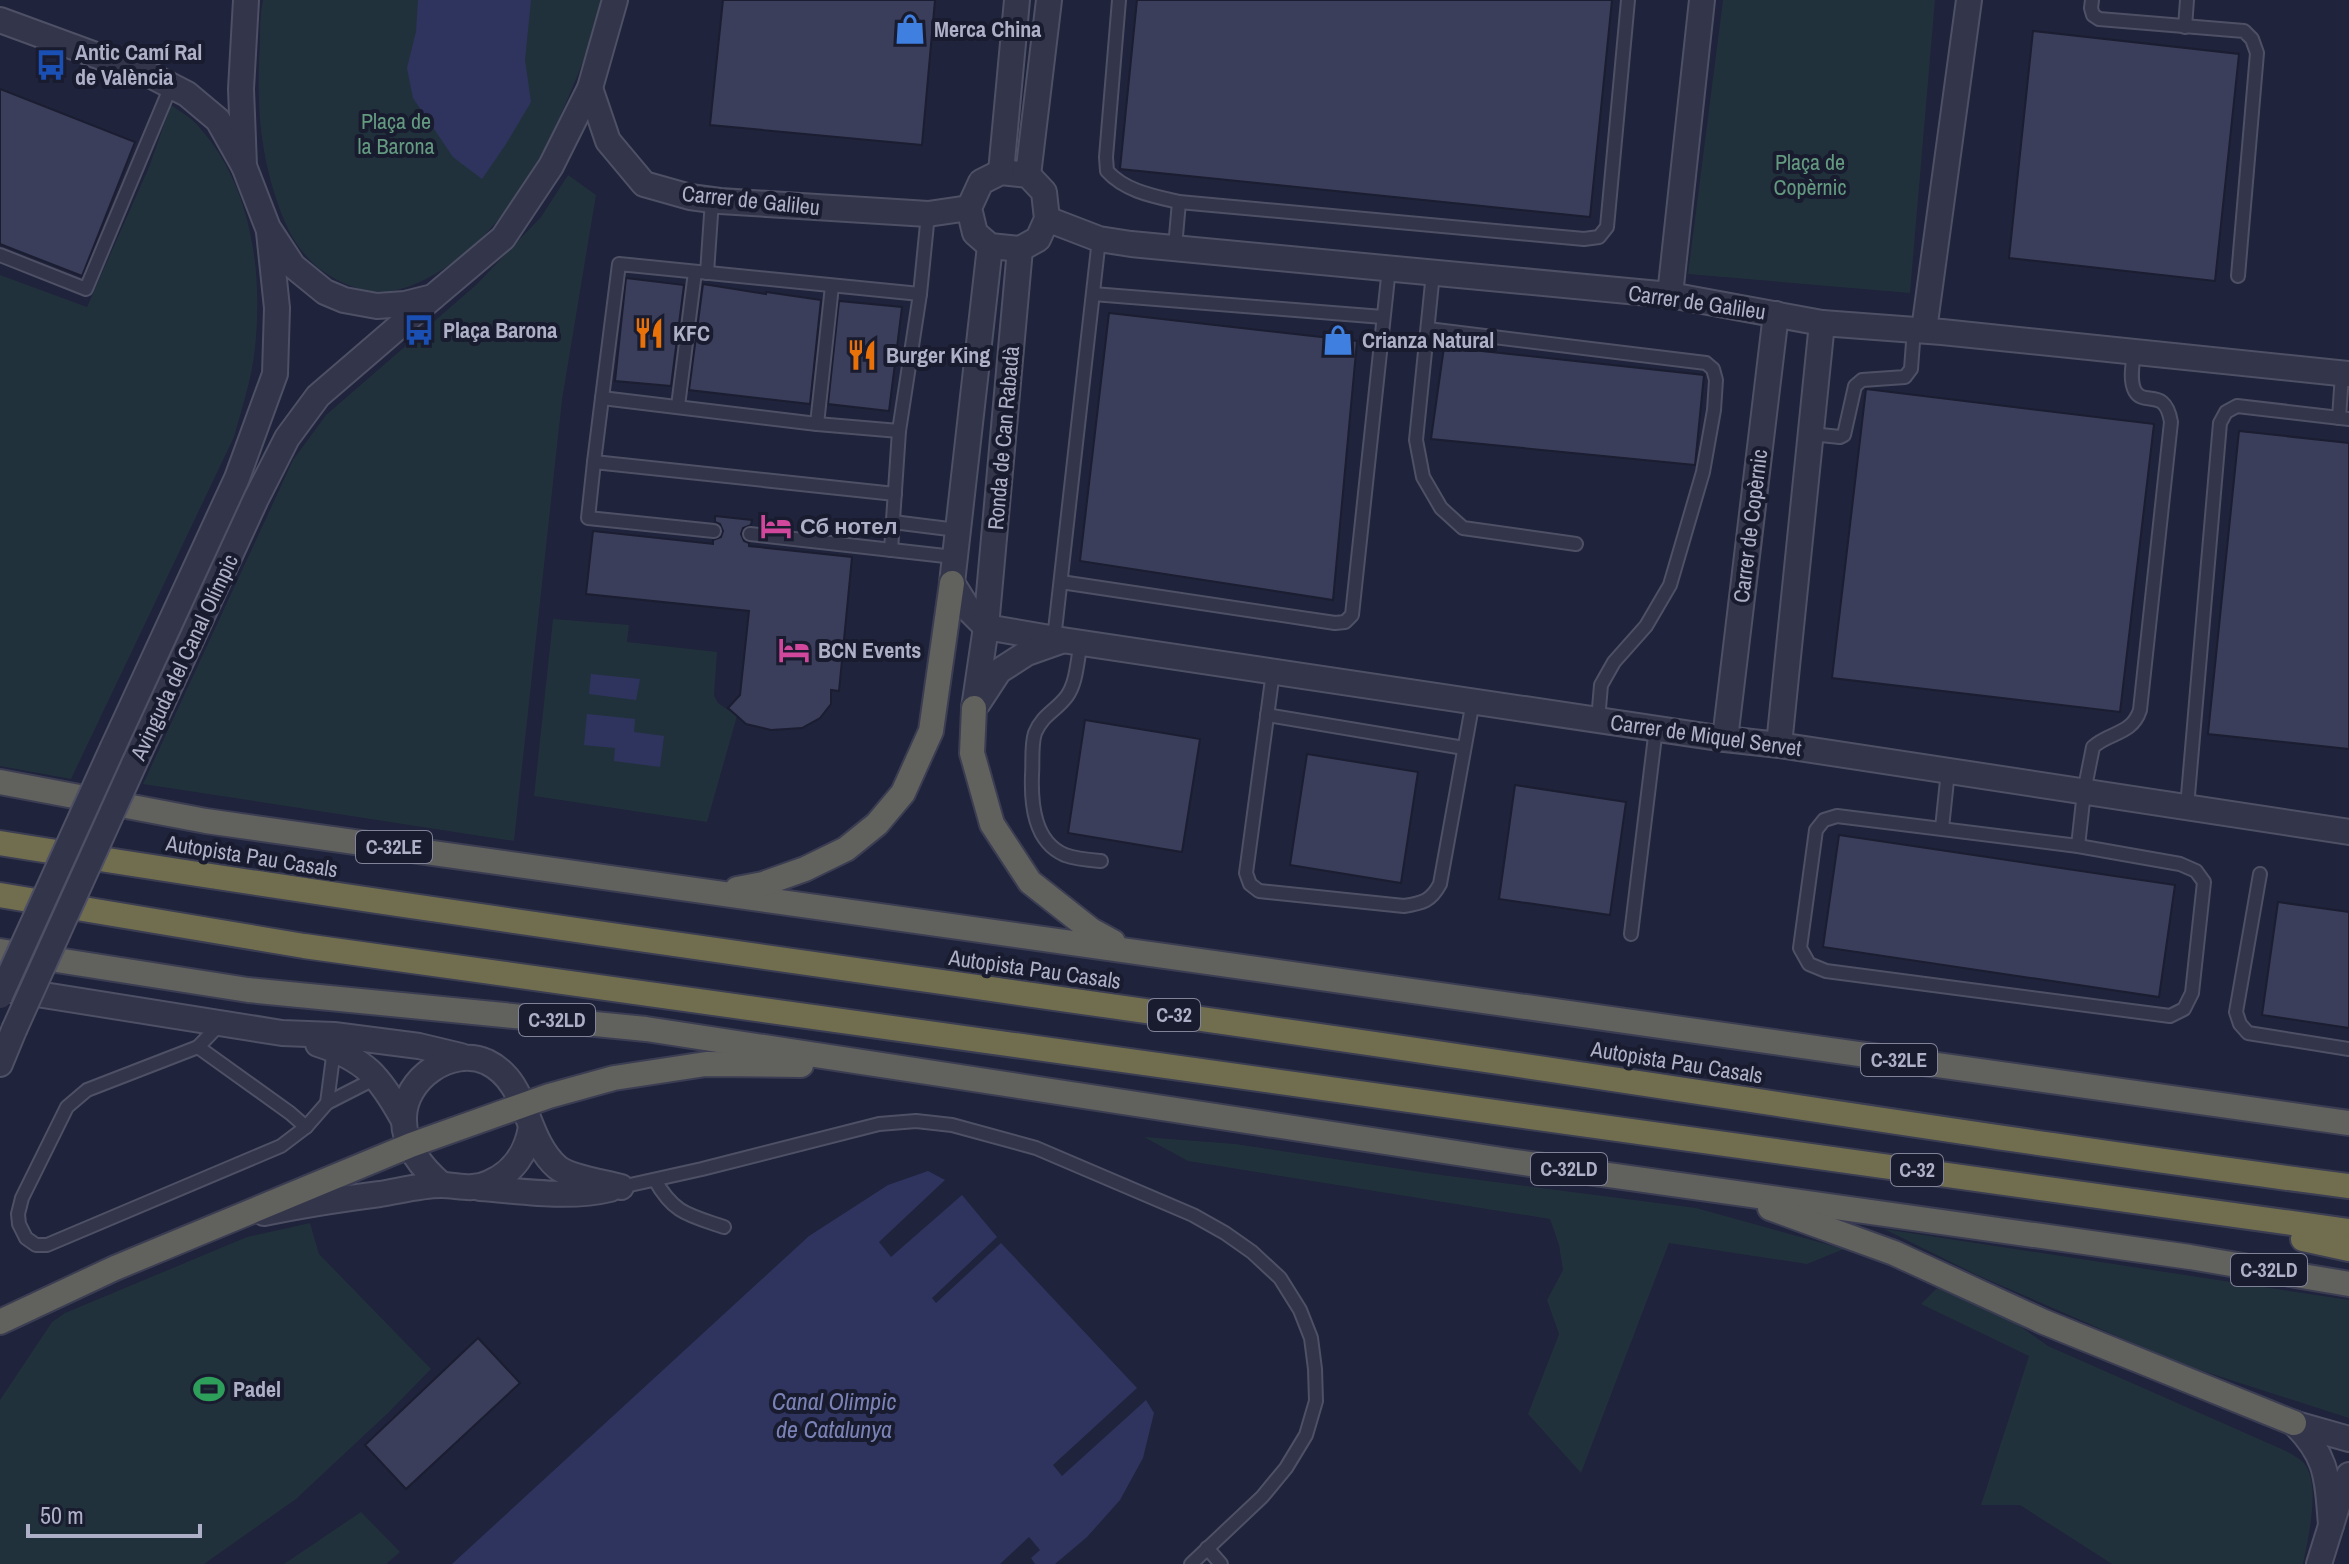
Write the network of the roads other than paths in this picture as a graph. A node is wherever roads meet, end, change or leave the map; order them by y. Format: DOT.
graph roads {
  1 [pos="246,0"];
  2 [pos="615,0"];
  3 [pos="1017,0"];
  4 [pos="1049,0"];
  5 [pos="1119,0"];
  6 [pos="1628,0"];
  7 [pos="1702,0"];
  8 [pos="1969,0"];
  9 [pos="2092,0"];
  10 [pos="2187,0"];
  11 [pos="0,20"];
  12 [pos="2185,27"];
  13 [pos="171,86"];
  14 [pos="590,88"];
  15 [pos="244,166"];
  16 [pos="1001,172"];
  17 [pos="1028,175"];
  18 [pos="712,200"];
  19 [pos="1179,202"];
  20 [pos="969,208"];
  21 [pos="928,214"];
  22 [pos="1047,219"];
  23 [pos="268,228"];
  24 [pos="1099,239"];
  25 [pos="990,246"];
  26 [pos="1175,247"];
  27 [pos="1020,249"];
  28 [pos="0,255"];
  29 [pos="1389,268"];
  30 [pos="701,272"];
  31 [pos="1433,273"];
  32 [pos="2238,276"];
  33 [pos="832,286"];
  34 [pos="920,294"];
  35 [pos="1093,294"];
  36 [pos="1670,295"];
  37 [pos="433,297"];
  38 [pos="1776,314"];
  39 [pos="1383,317"];
  40 [pos="1822,323"];
  41 [pos="1428,329"];
  42 [pos="1919,329"];
  43 [pos="2134,351"];
  44 [pos="2346,374"];
  45 [pos="602,398"];
  46 [pos="678,406"];
  47 [pos="2344,418"];
  48 [pos="817,424"];
  49 [pos="899,431"];
  50 [pos="1811,434"];
  51 [pos="594,462"];
  52 [pos="895,494"];
  53 [pos="893,522"];
  54 [pos="957,530"];
  55 [pos="714,531"];
  56 [pos="750,534"];
  57 [pos="1576,544"];
  58 [pos="891,550"];
  59 [pos="954,557"];
  60 [pos="1061,582"];
  61 [pos="952,583"];
  62 [pos="986,627"];
  63 [pos="1066,641"];
  64 [pos="1273,672"];
  65 [pos="1473,701"];
  66 [pos="974,708"];
  67 [pos="1267,715"];
  68 [pos="1598,720"];
  69 [pos="1656,728"];
  70 [pos="1725,739"];
  71 [pos="1779,745"];
  72 [pos="1464,748"];
  73 [pos="1948,771"];
  74 [pos="0,782"];
  75 [pos="2084,792"];
  76 [pos="2187,807"];
  77 [pos="1942,828"];
  78 [pos="2349,832"];
  79 [pos="0,843"];
  80 [pos="2078,846"];
  81 [pos="1101,861"];
  82 [pos="2260,874"];
  83 [pos="719,892"];
  84 [pos="0,895"];
  85 [pos="1631,934"];
  86 [pos="1125,949"];
  87 [pos="0,951"];
  88 [pos="0,988"];
  89 [pos="0,996"];
  90 [pos="221,1023"];
  91 [pos="282,1033"];
  92 [pos="198,1047"];
  93 [pos="334,1049"];
  94 [pos="2349,1049"];
  95 [pos="461,1056"];
  96 [pos="0,1064"];
  97 [pos="912,1071"];
  98 [pos="376,1078"];
  99 [pos="327,1103"];
  100 [pos="527,1116"];
  101 [pos="403,1119"];
  102 [pos="2349,1123"];
  103 [pos="306,1127"];
  104 [pos="411,1145"];
  105 [pos="655,1180"];
  106 [pos="442,1185"];
  107 [pos="2349,1186"];
  108 [pos="621,1187"];
  109 [pos="472,1188"];
  110 [pos="1718,1190"];
  111 [pos="2121,1198"];
  112 [pos="235,1219"];
  113 [pos="724,1227"];
  114 [pos="2349,1231"];
  115 [pos="2349,1249"];
  116 [pos="2349,1284"];
  117 [pos="0,1322"];
  118 [pos="2294,1423"];
  119 [pos="2349,1439"];
  120 [pos="2349,1475"];
  121 [pos="2339,1505"];
  122 [pos="1207,1548"];
  123 [pos="1191,1564"];
  124 [pos="1221,1564"];
  125 [pos="2319,1564"];
  1 -- 15 [label="street"];
  2 -- 14 [label="street"];
  3 -- 16 [label="street"];
  4 -- 17 [label="street"];
  5 -- 19 [label="lane"];
  6 -- 19 [label="lane"];
  7 -- 36 [label="street"];
  8 -- 42 [label="street"];
  9 -- 12 [label="lane"];
  10 -- 12 [label="lane"];
  11 -- 13 [label="street"];
  12 -- 32 [label="lane"];
  13 -- 15 [label="street"];
  13 -- 28 [label="lane"];
  14 -- 18 [label="street, Carrer de Galileu"];
  14 -- 37 [label="street"];
  15 -- 23 [label="street"];
  16 -- 17 [label="street"];
  16 -- 20 [label="street"];
  17 -- 22 [label="street"];
  18 -- 21 [label="street, Carrer de Galileu"];
  18 -- 30 [label="lane"];
  19 -- 26 [label="lane"];
  20 -- 21 [label="street, Carrer de Galileu"];
  20 -- 25 [label="street"];
  21 -- 34 [label="lane"];
  22 -- 24 [label="street, Carrer de Galileu"];
  22 -- 27 [label="street"];
  23 -- 37 [label="street"];
  23 -- 89 [label="street, Avinguda del Canal Olímpic, bridge"];
  24 -- 26 [label="street, Carrer de Galileu"];
  24 -- 35 [label="lane"];
  25 -- 27 [label="street"];
  25 -- 54 [label="street, Ronda de Can Rabadà"];
  26 -- 29 [label="street, Carrer de Galileu"];
  27 -- 62 [label="street, Ronda de Can Rabadà"];
  29 -- 31 [label="street, Carrer de Galileu"];
  29 -- 39 [label="lane"];
  30 -- 33 [label="lane"];
  30 -- 45 [label="lane"];
  30 -- 46 [label="lane"];
  31 -- 36 [label="street, Carrer de Galileu"];
  31 -- 41 [label="lane"];
  33 -- 34 [label="lane"];
  33 -- 48 [label="lane"];
  34 -- 49 [label="lane"];
  35 -- 39 [label="lane"];
  35 -- 60 [label="lane"];
  36 -- 38 [label="street, Carrer de Galileu"];
  37 -- 96 [label="street, Avinguda del Canal Olímpic, bridge"];
  38 -- 40 [label="street, Carrer de Galileu"];
  38 -- 70 [label="street, Carrer de Copèrnic"];
  39 -- 60 [label="lane"];
  40 -- 42 [label="street, Carrer de Galileu"];
  40 -- 50 [label="street"];
  41 -- 57 [label="lane"];
  41 -- 68 [label="lane"];
  42 -- 43 [label="street, Carrer de Galileu"];
  42 -- 50 [label="lane"];
  43 -- 44 [label="street, Carrer de Galileu"];
  43 -- 75 [label="lane"];
  44 -- 47 [label="lane"];
  45 -- 46 [label="lane"];
  45 -- 51 [label="lane"];
  46 -- 48 [label="lane"];
  47 -- 76 [label="lane"];
  48 -- 49 [label="lane"];
  49 -- 52 [label="lane"];
  50 -- 71 [label="street"];
  51 -- 52 [label="lane"];
  51 -- 55 [label="lane"];
  52 -- 53 [label="lane"];
  53 -- 54 [label="lane"];
  53 -- 58 [label="lane"];
  54 -- 59 [label="street, Ronda de Can Rabadà"];
  56 -- 58 [label="lane"];
  58 -- 59 [label="lane"];
  59 -- 61 [label="street, Ronda de Can Rabadà"];
  60 -- 63 [label="lane"];
  61 -- 62 [label="street"];
  61 -- 83 [label="highway"];
  62 -- 63 [label="street, Carrer de Miquel Servet"];
  62 -- 66 [label="street, Ronda de Can Rabadà"];
  63 -- 64 [label="street, Carrer de Miquel Servet"];
  63 -- 66 [label="street, Carrer de Miquel Servet"];
  63 -- 81 [label="lane"];
  64 -- 65 [label="street, Carrer de Miquel Servet"];
  64 -- 67 [label="lane"];
  65 -- 68 [label="street, Carrer de Miquel Servet"];
  65 -- 72 [label="lane"];
  66 -- 86 [label="highway"];
  67 -- 72 [label="lane"];
  67 -- 72 [label="lane"];
  68 -- 69 [label="street, Carrer de Miquel Servet"];
  69 -- 70 [label="street, Carrer de Miquel Servet"];
  69 -- 85 [label="lane"];
  70 -- 71 [label="street, Carrer de Miquel Servet"];
  71 -- 73 [label="street, Carrer de Miquel Servet"];
  73 -- 75 [label="street, Carrer de Miquel Servet"];
  73 -- 77 [label="lane"];
  74 -- 83 [label="highway, C-32LE"];
  75 -- 76 [label="street, Carrer de Miquel Servet"];
  75 -- 80 [label="lane"];
  76 -- 78 [label="street, Carrer de Miquel Servet"];
  77 -- 80 [label="lane"];
  77 -- 80 [label="lane"];
  79 -- 107 [label="highway, Autopista Pau Casals / C-32"];
  82 -- 94 [label="lane"];
  83 -- 86 [label="highway, C-32LE"];
  84 -- 111 [label="highway, C-32"];
  86 -- 102 [label="highway, C-32LE"];
  87 -- 97 [label="highway, C-32LD"];
  88 -- 90 [label="street"];
  90 -- 91 [label="street"];
  90 -- 92 [label="lane"];
  91 -- 93 [label="street"];
  91 -- 95 [label="street"];
  92 -- 103 [label="lane"];
  92 -- 103 [label="lane"];
  93 -- 98 [label="street"];
  93 -- 99 [label="lane"];
  95 -- 100 [label="street"];
  95 -- 101 [label="street"];
  97 -- 100 [label="highway"];
  97 -- 110 [label="highway, C-32LD"];
  98 -- 99 [label="lane"];
  98 -- 101 [label="street"];
  99 -- 103 [label="lane"];
  100 -- 104 [label="highway"];
  100 -- 108 [label="street"];
  100 -- 109 [label="street"];
  101 -- 104 [label="street"];
  104 -- 106 [label="street"];
  104 -- 112 [label="highway"];
  105 -- 108 [label="lane"];
  105 -- 113 [label="lane"];
  105 -- 122 [label="lane"];
  106 -- 109 [label="street"];
  106 -- 112 [label="street"];
  108 -- 109 [label="street"];
  110 -- 116 [label="highway, C-32LD"];
  110 -- 118 [label="highway"];
  111 -- 114 [label="highway, C-32"];
  111 -- 115 [label="highway"];
  112 -- 117 [label="highway"];
  118 -- 119 [label="street"];
  118 -- 121 [label="street"];
  120 -- 121 [label="street"];
  121 -- 125 [label="street"];
  122 -- 123 [label="lane"];
  122 -- 124 [label="lane"];
}
